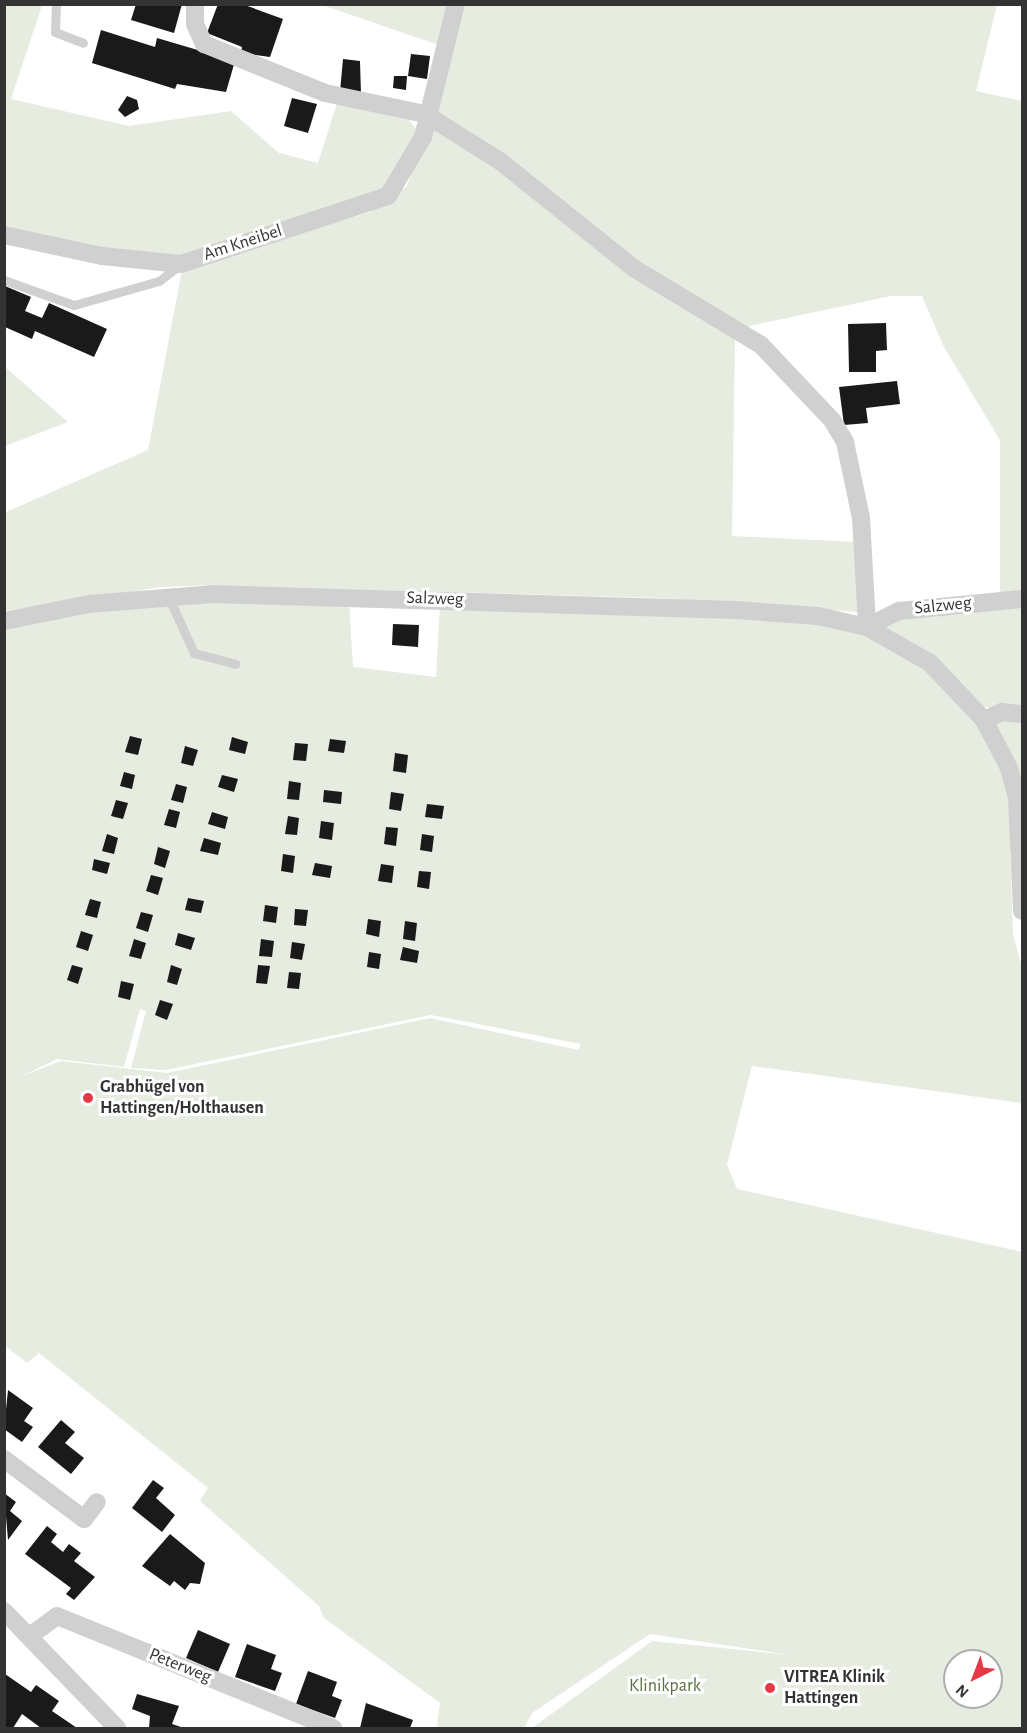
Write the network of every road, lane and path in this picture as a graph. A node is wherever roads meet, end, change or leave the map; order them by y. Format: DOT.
graph roads {
  1 [pos="56,4"];
  2 [pos="195,4"];
  3 [pos="456,4"];
  4 [pos="83,42"];
  5 [pos="425,114"];
  6 [pos="4,235"];
  7 [pos="181,264"];
  8 [pos="4,280"];
  9 [pos="168,596"];
  10 [pos="1023,599"];
  11 [pos="4,621"];
  12 [pos="867,627"];
  13 [pos="236,664"];
  14 [pos="1023,714"];
  15 [pos="984,720"];
  16 [pos="1023,911"];
  17 [pos="4,1459"];
  18 [pos="97,1502"];
  19 [pos="4,1611"];
  20 [pos="31,1635"];
  21 [pos="117,1728"];
  22 [pos="333,1728"];
  1 -- 4 [label="lane"];
  2 -- 5 [label="street"];
  3 -- 5 [label="street, Am Kneibel"];
  5 -- 7 [label="street, Am Kneibel"];
  5 -- 12 [label="street"];
  6 -- 7 [label="street, Am Kneibel"];
  7 -- 8 [label="lane"];
  9 -- 11 [label="street, Salzweg"];
  9 -- 12 [label="street, Salzweg"];
  9 -- 13 [label="lane"];
  10 -- 12 [label="street, Salzweg"];
  12 -- 15 [label="street, Salzweg"];
  14 -- 15 [label="street"];
  15 -- 16 [label="street, Salzweg"];
  17 -- 18 [label="street"];
  19 -- 20 [label="street"];
  20 -- 21 [label="street"];
  20 -- 22 [label="street, Peterweg"];
}
